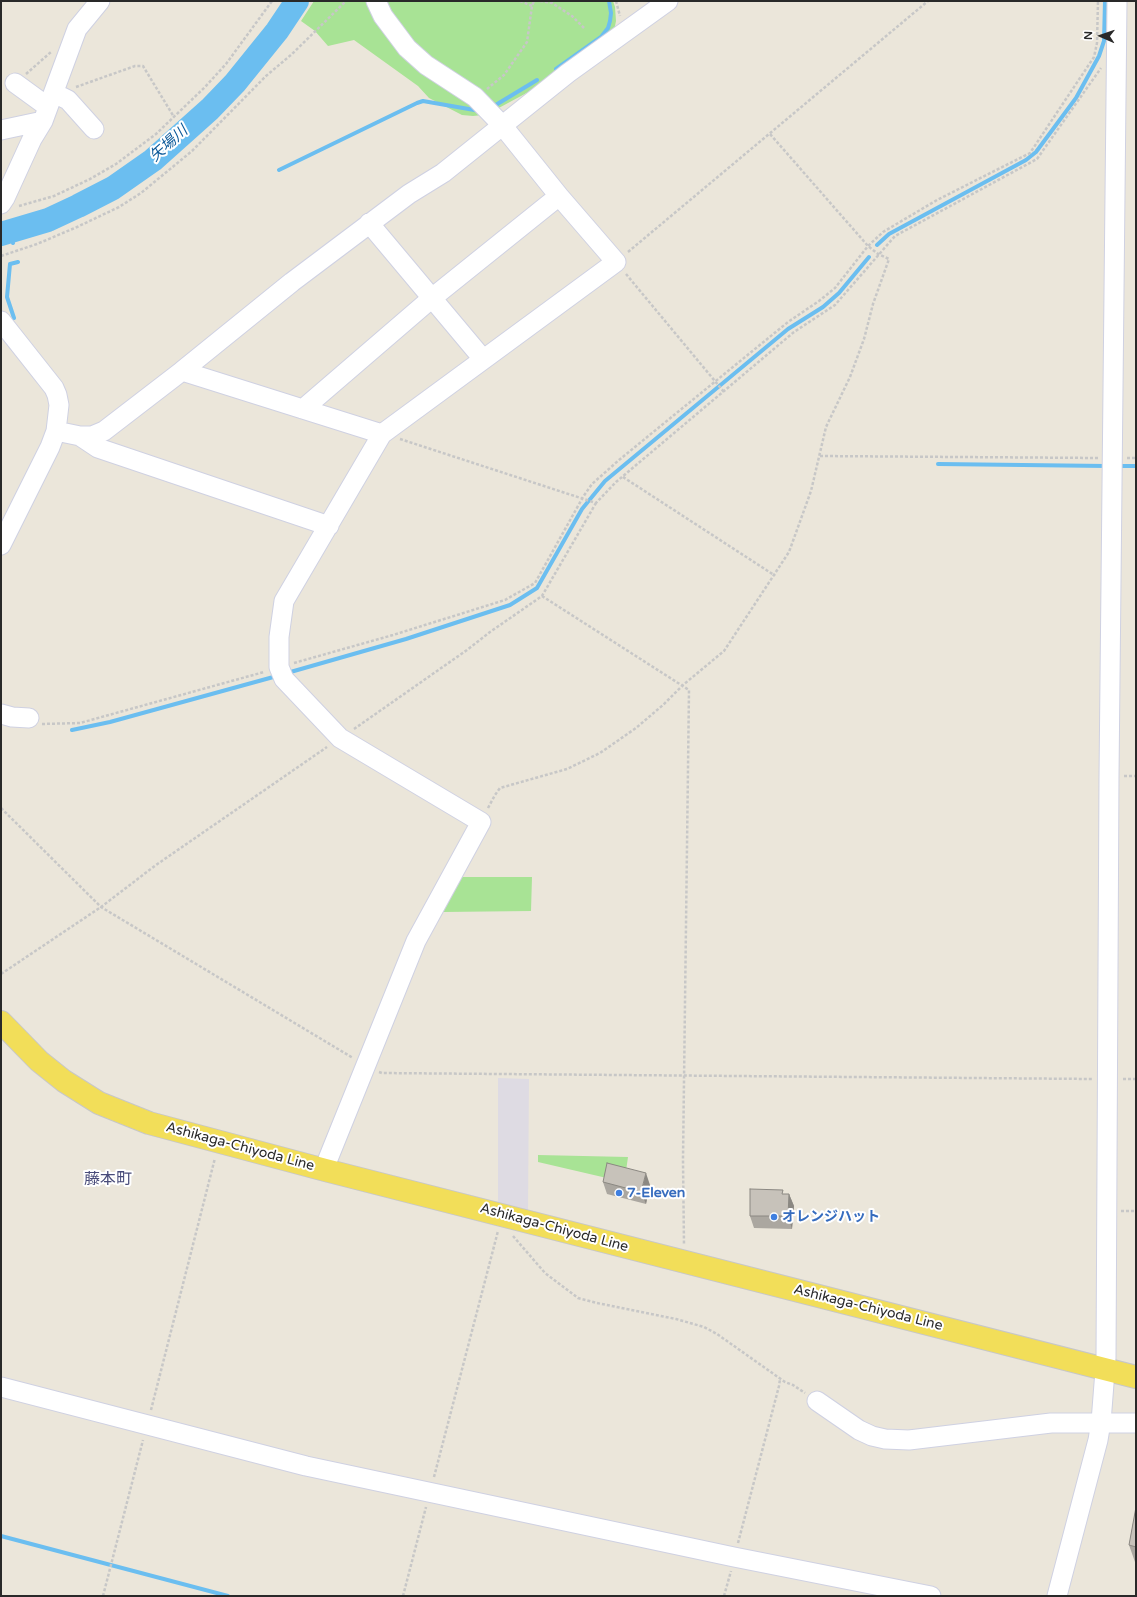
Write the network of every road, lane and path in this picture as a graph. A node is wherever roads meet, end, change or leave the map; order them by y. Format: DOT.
graph roads {
  1 [pos="100,1"];
  2 [pos="272,1"];
  3 [pos="346,1"];
  4 [pos="376,1"];
  5 [pos="520,1"];
  6 [pos="534,1"];
  7 [pos="540,1"];
  8 [pos="668,1"];
  9 [pos="928,1"];
  10 [pos="1098,1"];
  11 [pos="1117,1"];
  12 [pos="532,6"];
  13 [pos="585,29"];
  14 [pos="54,50"];
  15 [pos="1102,66"];
  16 [pos="15,83"];
  17 [pos="475,98"];
  18 [pos="48,107"];
  19 [pos="174,117"];
  20 [pos="502,125"];
  21 [pos="94,129"];
  22 [pos="1,130"];
  23 [pos="770,134"];
  24 [pos="559,196"];
  25 [pos="8,205"];
  26 [pos="369,223"];
  27 [pos="868,246"];
  28 [pos="878,254"];
  29 [pos="1,256"];
  30 [pos="616,262"];
  31 [pos="432,298"];
  32 [pos="4,332"];
  33 [pos="484,359"];
  34 [pos="182,371"];
  35 [pos="715,382"];
  36 [pos="724,392"];
  37 [pos="303,409"];
  38 [pos="56,431"];
  39 [pos="382,434"];
  40 [pos="80,436"];
  41 [pos="820,456"];
  42 [pos="1112,458"];
  43 [pos="623,477"];
  44 [pos="583,497"];
  45 [pos="596,503"];
  46 [pos="329,526"];
  47 [pos="1,545"];
  48 [pos="774,574"];
  49 [pos="542,596"];
  50 [pos="280,667"];
  51 [pos="683,685"];
  52 [pos="1,714"];
  53 [pos="29,718"];
  54 [pos="340,738"];
  55 [pos="1,808"];
  56 [pos="481,822"];
  57 [pos="100,907"];
  58 [pos="1,974"];
  59 [pos="1,1022"];
  60 [pos="366,1066"];
  61 [pos="684,1075"];
  62 [pos="1108,1079"];
  63 [pos="219,1142"];
  64 [pos="325,1170"];
  65 [pos="502,1215"];
  66 [pos="513,1235"];
  67 [pos="682,1261"];
  68 [pos="1104,1368"];
  69 [pos="1136,1377"];
  70 [pos="780,1379"];
  71 [pos="1,1387"];
  72 [pos="817,1401"];
  73 [pos="1101,1422"];
  74 [pos="1136,1423"];
  75 [pos="148,1424"];
  76 [pos="430,1493"];
  77 [pos="734,1557"];
  78 [pos="103,1596"];
  79 [pos="403,1596"];
  80 [pos="724,1596"];
  81 [pos="931,1596"];
  82 [pos="1057,1596"];
  1 -- 18 [label="street"];
  2 -- 19 [label="path"];
  3 -- 29 [label="path"];
  4 -- 17 [label="street"];
  5 -- 12 [label="path"];
  6 -- 12 [label="path"];
  7 -- 13 [label="path"];
  8 -- 20 [label="street"];
  9 -- 23 [label="path"];
  10 -- 27 [label="path"];
  11 -- 42 [label="street"];
  12 -- 17 [label="path"];
  14 -- 16 [label="path"];
  15 -- 28 [label="path"];
  16 -- 18 [label="street"];
  17 -- 20 [label="street"];
  18 -- 19 [label="path"];
  18 -- 21 [label="street"];
  18 -- 22 [label="street"];
  18 -- 25 [label="street"];
  19 -- 25 [label="path"];
  20 -- 24 [label="street"];
  20 -- 26 [label="street"];
  23 -- 27 [label="path"];
  23 -- 30 [label="path"];
  24 -- 30 [label="street"];
  24 -- 31 [label="street"];
  26 -- 31 [label="street"];
  26 -- 34 [label="street"];
  27 -- 28 [label="path"];
  27 -- 35 [label="path"];
  28 -- 36 [label="path"];
  28 -- 41 [label="path"];
  30 -- 33 [label="street"];
  30 -- 35 [label="path"];
  31 -- 33 [label="street"];
  31 -- 37 [label="street"];
  32 -- 38 [label="street"];
  33 -- 39 [label="street"];
  34 -- 37 [label="street"];
  34 -- 40 [label="street"];
  35 -- 36 [label="path"];
  35 -- 44 [label="path"];
  36 -- 43 [label="path"];
  37 -- 39 [label="street"];
  38 -- 40 [label="street"];
  38 -- 47 [label="street"];
  39 -- 44 [label="path"];
  39 -- 46 [label="street"];
  40 -- 46 [label="street"];
  41 -- 42 [label="path"];
  41 -- 48 [label="path"];
  42 -- 62 [label="street"];
  43 -- 45 [label="path"];
  43 -- 48 [label="path"];
  44 -- 45 [label="path"];
  44 -- 50 [label="path"];
  45 -- 49 [label="path"];
  46 -- 50 [label="street"];
  48 -- 51 [label="path"];
  49 -- 51 [label="path"];
  49 -- 54 [label="path"];
  50 -- 53 [label="path"];
  50 -- 54 [label="street"];
  51 -- 56 [label="path"];
  51 -- 61 [label="path"];
  52 -- 53 [label="street"];
  54 -- 56 [label="street"];
  54 -- 57 [label="path"];
  55 -- 57 [label="path"];
  56 -- 60 [label="street"];
  57 -- 58 [label="path"];
  57 -- 60 [label="path"];
  59 -- 63 [label="main road, Ashikaga-Chiyoda Line"];
  60 -- 61 [label="path"];
  60 -- 64 [label="street"];
  61 -- 62 [label="path"];
  61 -- 67 [label="path"];
  62 -- 68 [label="street"];
  63 -- 64 [label="main road, Ashikaga-Chiyoda Line"];
  63 -- 75 [label="path"];
  64 -- 65 [label="main road, Ashikaga-Chiyoda Line"];
  65 -- 67 [label="main road, Ashikaga-Chiyoda Line"];
  65 -- 76 [label="path"];
  66 -- 70 [label="path"];
  67 -- 68 [label="main road, Ashikaga-Chiyoda Line"];
  68 -- 69 [label="main road, Ashikaga-Chiyoda Line"];
  68 -- 73 [label="street"];
  70 -- 72 [label="path"];
  70 -- 77 [label="path"];
  71 -- 75 [label="street"];
  72 -- 73 [label="street"];
  73 -- 74 [label="street"];
  73 -- 82 [label="street"];
  75 -- 76 [label="street"];
  75 -- 78 [label="path"];
  76 -- 77 [label="street"];
  76 -- 79 [label="path"];
  77 -- 80 [label="path"];
  77 -- 81 [label="street"];
}
